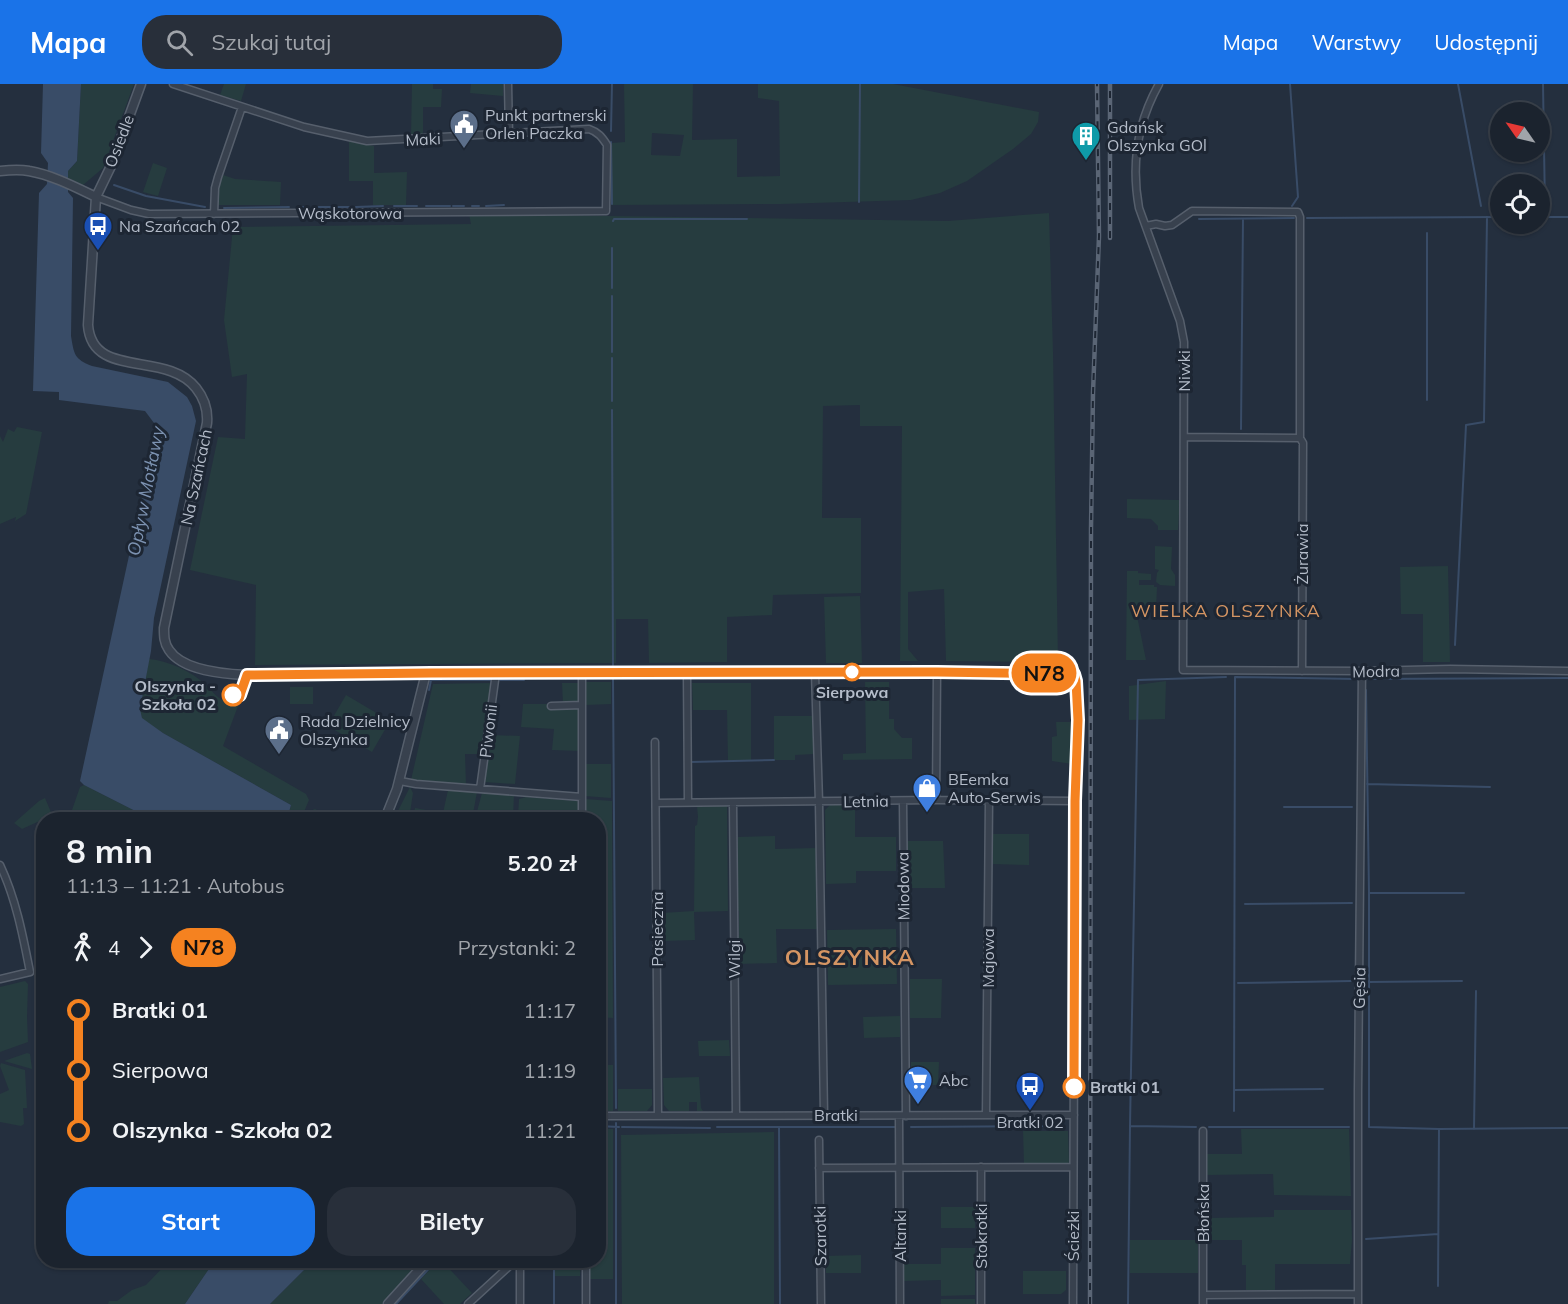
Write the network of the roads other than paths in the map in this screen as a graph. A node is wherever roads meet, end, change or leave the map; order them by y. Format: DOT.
graph roads {
  1 [pos="141,84"];
  2 [pos="173,84"];
  3 [pos="508,84"];
  4 [pos="1159,84"];
  5 [pos="242,107"];
  6 [pos="509,134"];
  7 [pos="0,171"];
  8 [pos="96,197"];
  9 [pos="606,211"];
  10 [pos="214,214"];
  11 [pos="1146,226"];
  12 [pos="1184,437"];
  13 [pos="1300,438"];
  14 [pos="1183,670"];
  15 [pos="1302,671"];
  16 [pos="1362,671"];
  17 [pos="1568,671"];
  18 [pos="937,672"];
  19 [pos="426,673"];
  20 [pos="496,673"];
  21 [pos="582,673"];
  22 [pos="687,673"];
  23 [pos="815,673"];
  24 [pos="582,705"];
  25 [pos="551,706"];
  26 [pos="655,742"];
  27 [pos="400,781"];
  28 [pos="480,789"];
  29 [pos="582,797"];
  30 [pos="936,800"];
  31 [pos="903,801"];
  32 [pos="989,801"];
  33 [pos="1075,801"];
  34 [pos="688,802"];
  35 [pos="819,802"];
  36 [pos="656,803"];
  37 [pos="733,803"];
  38 [pos="388,812"];
  39 [pos="582,812"];
  40 [pos="0,865"];
  41 [pos="3,879"];
  42 [pos="0,979"];
  43 [pos="824,1115"];
  44 [pos="987,1115"];
  45 [pos="1074,1115"];
  46 [pos="606,1116"];
  47 [pos="658,1116"];
  48 [pos="736,1116"];
  49 [pos="902,1116"];
  50 [pos="1203,1131"];
  51 [pos="819,1140"];
  52 [pos="899,1167"];
  53 [pos="981,1167"];
  54 [pos="1073,1167"];
  55 [pos="819,1168"];
  56 [pos="421,1268"];
  57 [pos="507,1268"];
  58 [pos="520,1268"];
  59 [pos="586,1268"];
  60 [pos="1358,1294"];
  61 [pos="1203,1295"];
  62 [pos="388,1304"];
  63 [pos="468,1304"];
  64 [pos="520,1304"];
  65 [pos="586,1304"];
  66 [pos="821,1304"];
  67 [pos="900,1304"];
  68 [pos="981,1304"];
  69 [pos="1073,1304"];
  70 [pos="1203,1304"];
  71 [pos="1358,1304"];
  1 -- 8 [label="street, Osiedle"];
  2 -- 5 [label="street, Maki"];
  3 -- 6 [label="street"];
  4 -- 11 [label="street, Niwki"];
  5 -- 6 [label="street, Maki"];
  5 -- 10 [label="street"];
  6 -- 9 [label="street, Maki"];
  7 -- 8 [label="street"];
  8 -- 10 [label="street, Wąskotorowa"];
  8 -- 19 [label="street, Na Szańcach"];
  9 -- 10 [label="street, Wąskotorowa"];
  11 -- 12 [label="street, Niwki"];
  11 -- 13 [label="street, Żurawia"];
  12 -- 13 [label="street"];
  12 -- 14 [label="street, Niwki"];
  13 -- 15 [label="street, Żurawia"];
  14 -- 15 [label="street, Modra"];
  15 -- 16 [label="street, Modra"];
  16 -- 17 [label="street, Modra"];
  16 -- 60 [label="street, Gęsia"];
  18 -- 23 [label="street"];
  18 -- 30 [label="street"];
  18 -- 33 [label="street, Ścieżki"];
  19 -- 20 [label="street"];
  19 -- 27 [label="street"];
  20 -- 21 [label="street"];
  20 -- 28 [label="street, Piwonii"];
  21 -- 22 [label="street"];
  21 -- 24 [label="street"];
  22 -- 23 [label="street"];
  22 -- 34 [label="street"];
  23 -- 35 [label="street"];
  24 -- 25 [label="street"];
  24 -- 29 [label="street"];
  26 -- 36 [label="street, Pasieczna"];
  27 -- 28 [label="street"];
  27 -- 38 [label="street"];
  28 -- 29 [label="street"];
  29 -- 39 [label="street"];
  30 -- 31 [label="street, Letnia"];
  30 -- 32 [label="street, Letnia"];
  31 -- 35 [label="street, Letnia"];
  31 -- 49 [label="street, Miodowa"];
  32 -- 33 [label="street, Letnia"];
  32 -- 44 [label="street, Majowa"];
  33 -- 45 [label="street, Ścieżki"];
  34 -- 36 [label="street, Letnia"];
  34 -- 37 [label="street, Letnia"];
  35 -- 37 [label="street, Letnia"];
  35 -- 43 [label="street"];
  36 -- 47 [label="street, Pasieczna"];
  37 -- 48 [label="street, Wilgi"];
  40 -- 41 [label="street"];
  41 -- 42 [label="street"];
  43 -- 48 [label="street, Bratki"];
  43 -- 49 [label="street, Bratki"];
  44 -- 45 [label="street, Bratki"];
  44 -- 49 [label="street, Bratki"];
  45 -- 54 [label="street, Ścieżki"];
  46 -- 47 [label="street, Bratki"];
  47 -- 48 [label="street, Bratki"];
  49 -- 52 [label="street, Altanki"];
  50 -- 61 [label="street, Błońska"];
  51 -- 55 [label="street, Szarotki"];
  52 -- 53 [label="street"];
  52 -- 55 [label="street"];
  52 -- 67 [label="street, Altanki"];
  53 -- 54 [label="street"];
  53 -- 68 [label="street, Stokrotki"];
  54 -- 69 [label="street, Ścieżki"];
  55 -- 66 [label="street, Szarotki"];
  56 -- 62 [label="street"];
  57 -- 63 [label="street"];
  58 -- 64 [label="street"];
  59 -- 65 [label="street"];
  60 -- 61 [label="street"];
  60 -- 71 [label="street, Gęsia"];
  61 -- 70 [label="street, Błońska"];
}
